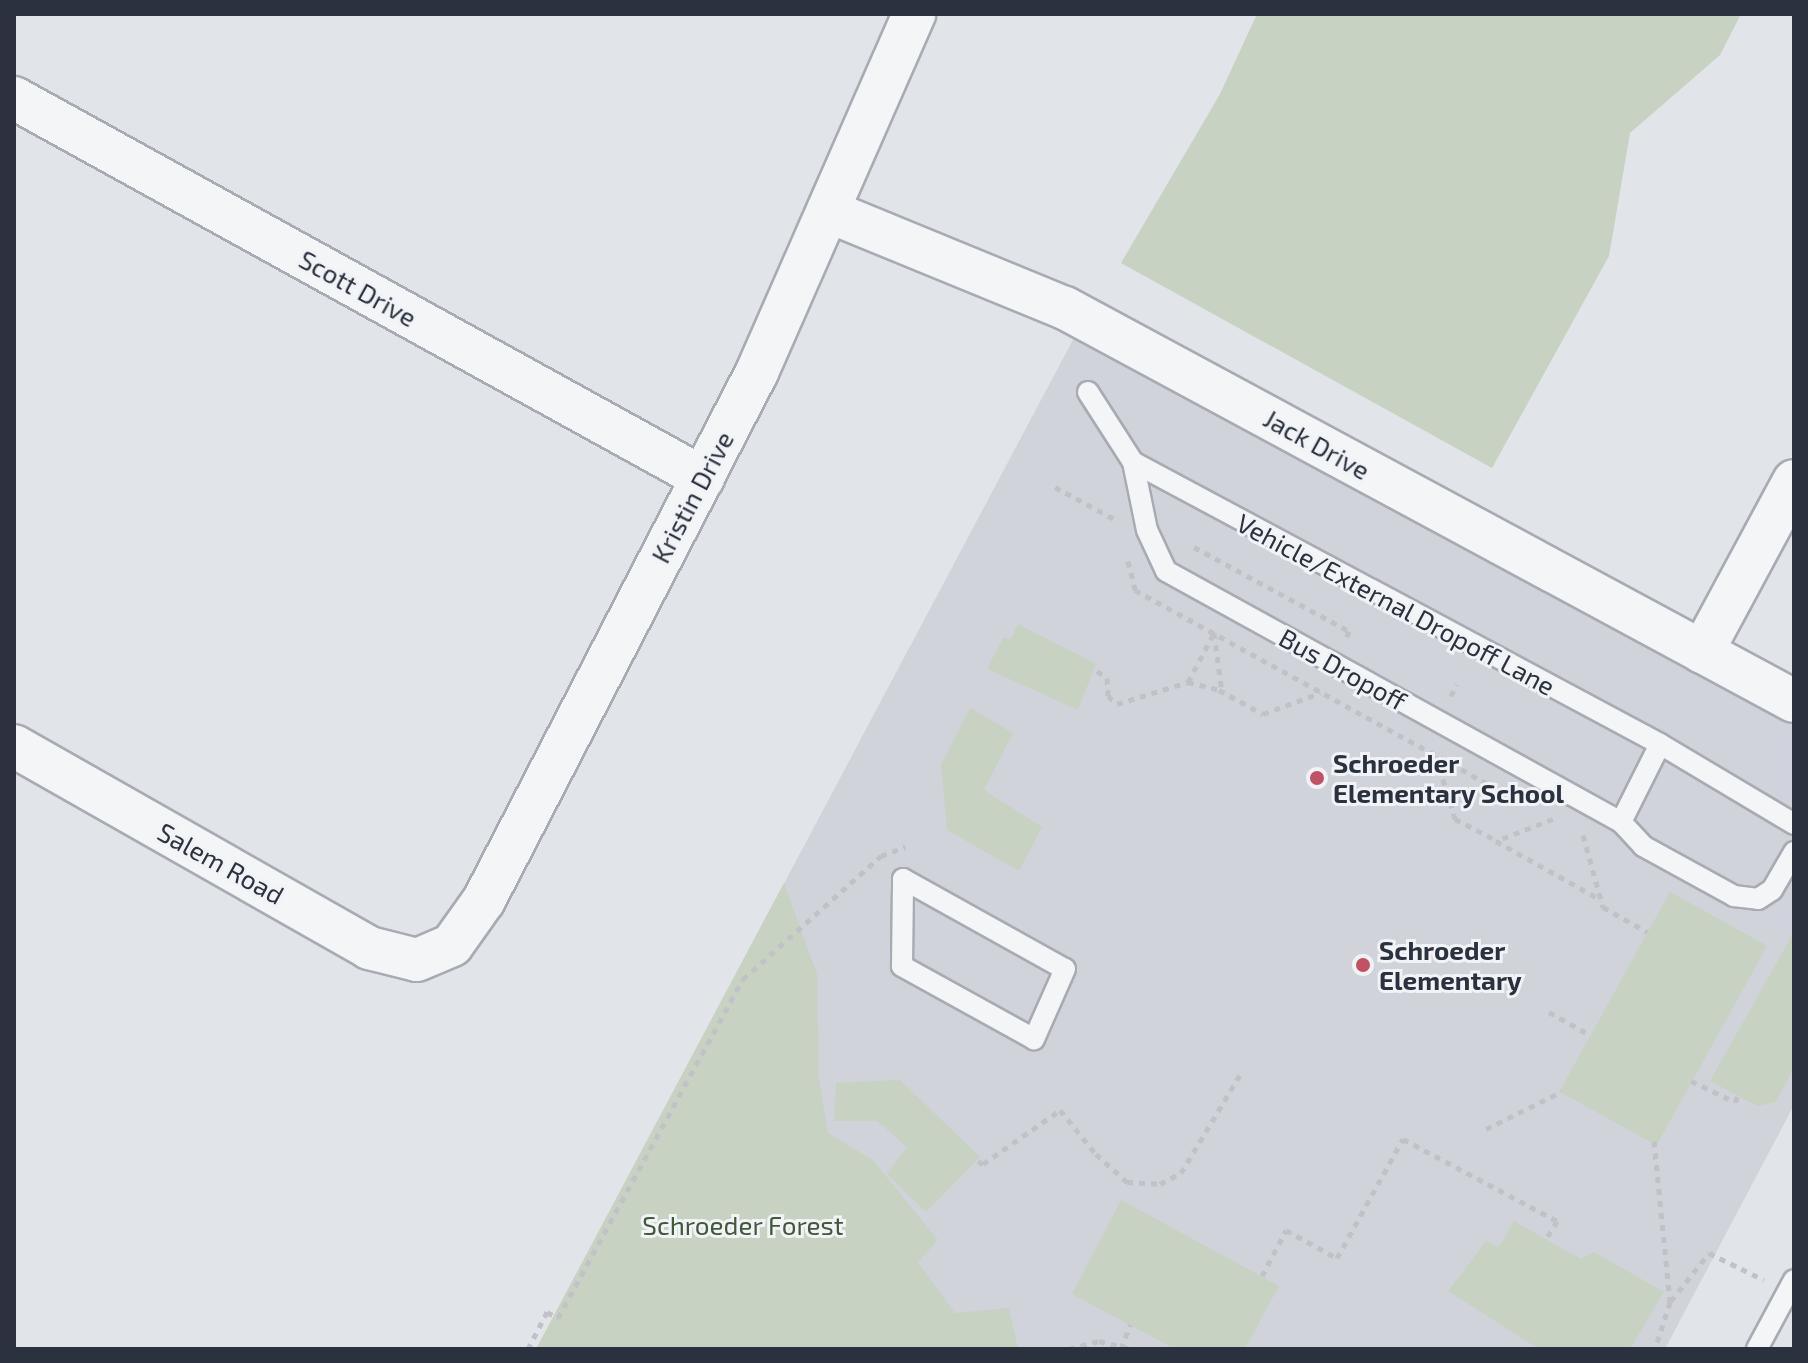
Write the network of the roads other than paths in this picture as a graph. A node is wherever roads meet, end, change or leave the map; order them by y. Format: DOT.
graph roads {
  1 [pos="914,14"];
  2 [pos="14,98"];
  3 [pos="828,211"];
  4 [pos="1088,392"];
  5 [pos="1133,462"];
  6 [pos="703,478"];
  7 [pos="1794,481"];
  8 [pos="1702,652"];
  9 [pos="1794,701"];
  10 [pos="1660,744"];
  11 [pos="14,746"];
  12 [pos="1621,822"];
  13 [pos="1794,824"];
  14 [pos="1794,852"];
  15 [pos="903,879"];
  16 [pos="434,956"];
  17 [pos="1790,1288"];
  18 [pos="1757,1349"];
  1 -- 3 [label="street, Kristin Drive"];
  2 -- 6 [label="street, Scott Drive"];
  3 -- 6 [label="street, Kristin Drive"];
  3 -- 8 [label="street, Jack Drive"];
  4 -- 5 [label="lane"];
  5 -- 10 [label="lane, Vehicle/External Dropoff Lane"];
  5 -- 12 [label="lane, Bus Dropoff"];
  6 -- 16 [label="street, Kristin Drive"];
  7 -- 8 [label="street"];
  8 -- 9 [label="street, Jack Drive"];
  10 -- 12 [label="lane"];
  10 -- 13 [label="lane, Vehicle/External Dropoff Lane"];
  11 -- 16 [label="street, Salem Road"];
  12 -- 14 [label="lane, Bus Dropoff"];
  15 -- 15 [label="lane"];
  17 -- 18 [label="lane"];
}
